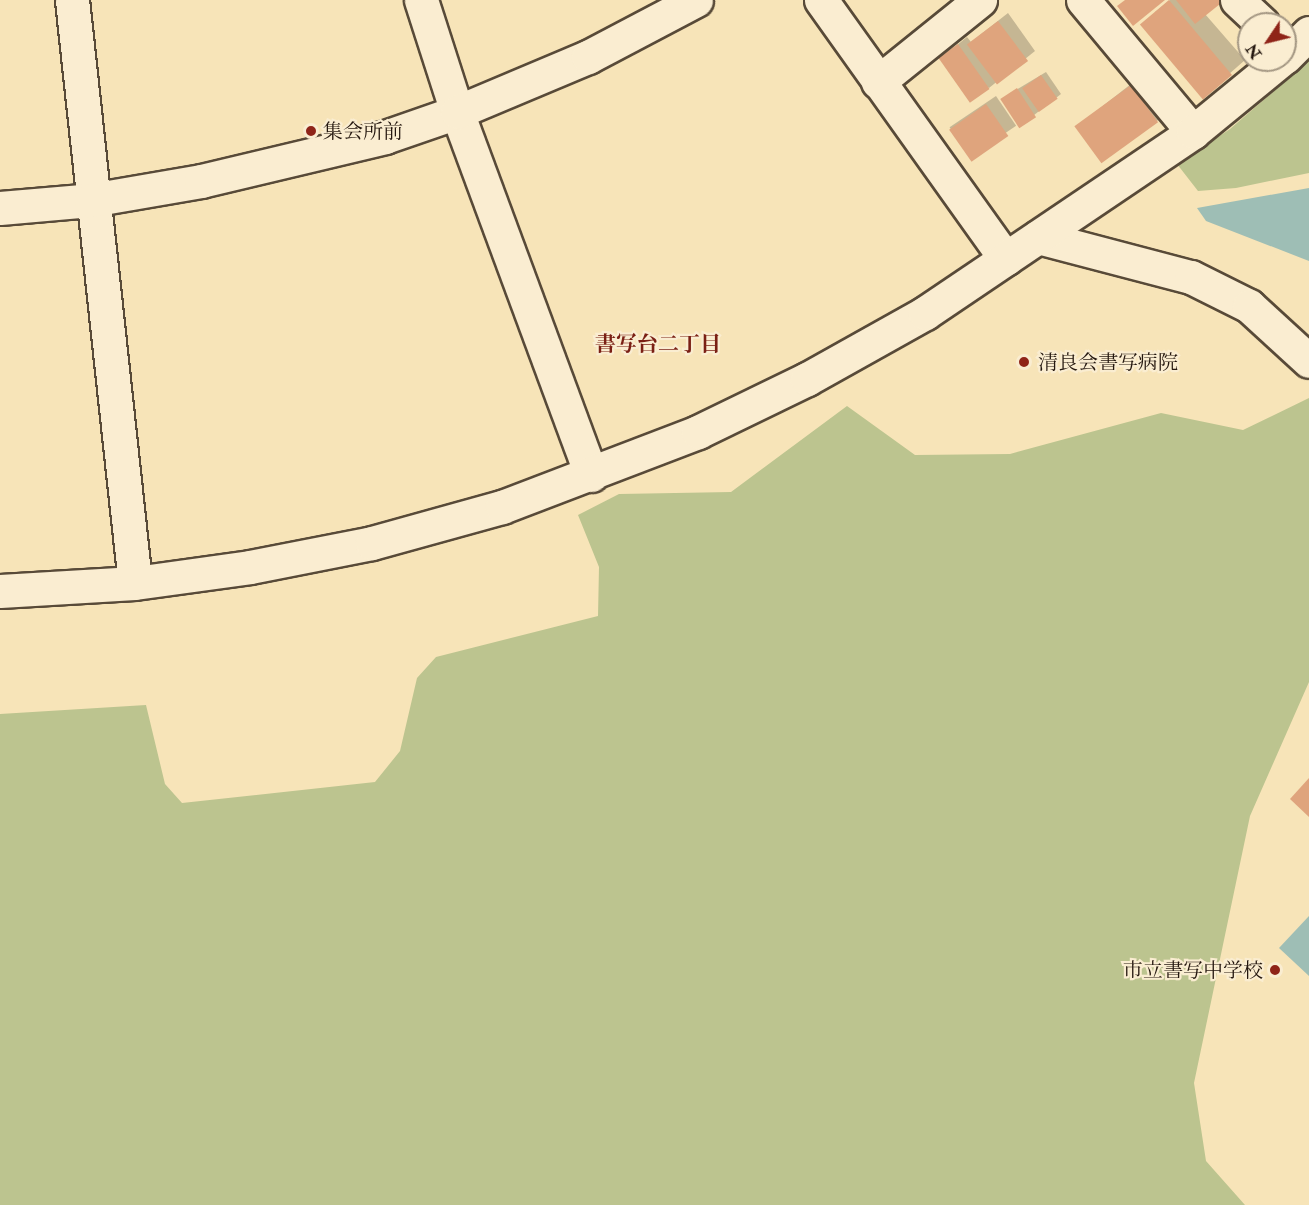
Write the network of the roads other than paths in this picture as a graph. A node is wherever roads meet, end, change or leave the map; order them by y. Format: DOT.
graph roads {
  1 [pos="72,0"];
  2 [pos="421,0"];
  3 [pos="696,0"];
  4 [pos="821,0"];
  5 [pos="980,0"];
  6 [pos="1237,0"];
  7 [pos="1267,0"];
  8 [pos="1095,4"];
  9 [pos="1250,12"];
  10 [pos="1278,12"];
  11 [pos="1264,72"];
  12 [pos="878,82"];
  13 [pos="458,112"];
  14 [pos="1193,132"];
  15 [pos="91,200"];
  16 [pos="0,208"];
  17 [pos="1038,237"];
  18 [pos="1006,259"];
  19 [pos="1309,361"];
  20 [pos="591,475"];
  21 [pos="135,583"];
  22 [pos="0,591"];
  1 -- 15 [label="street"];
  2 -- 13 [label="street"];
  3 -- 13 [label="street"];
  4 -- 12 [label="street"];
  5 -- 12 [label="street"];
  6 -- 9 [label="street"];
  7 -- 10 [label="street"];
  8 -- 14 [label="street"];
  11 -- 14 [label="street"];
  12 -- 18 [label="street"];
  13 -- 15 [label="street"];
  13 -- 20 [label="street"];
  14 -- 17 [label="street"];
  15 -- 16 [label="street"];
  15 -- 21 [label="street"];
  17 -- 18 [label="street"];
  17 -- 19 [label="street"];
  18 -- 20 [label="street"];
  20 -- 21 [label="street"];
  21 -- 22 [label="street"];
}
